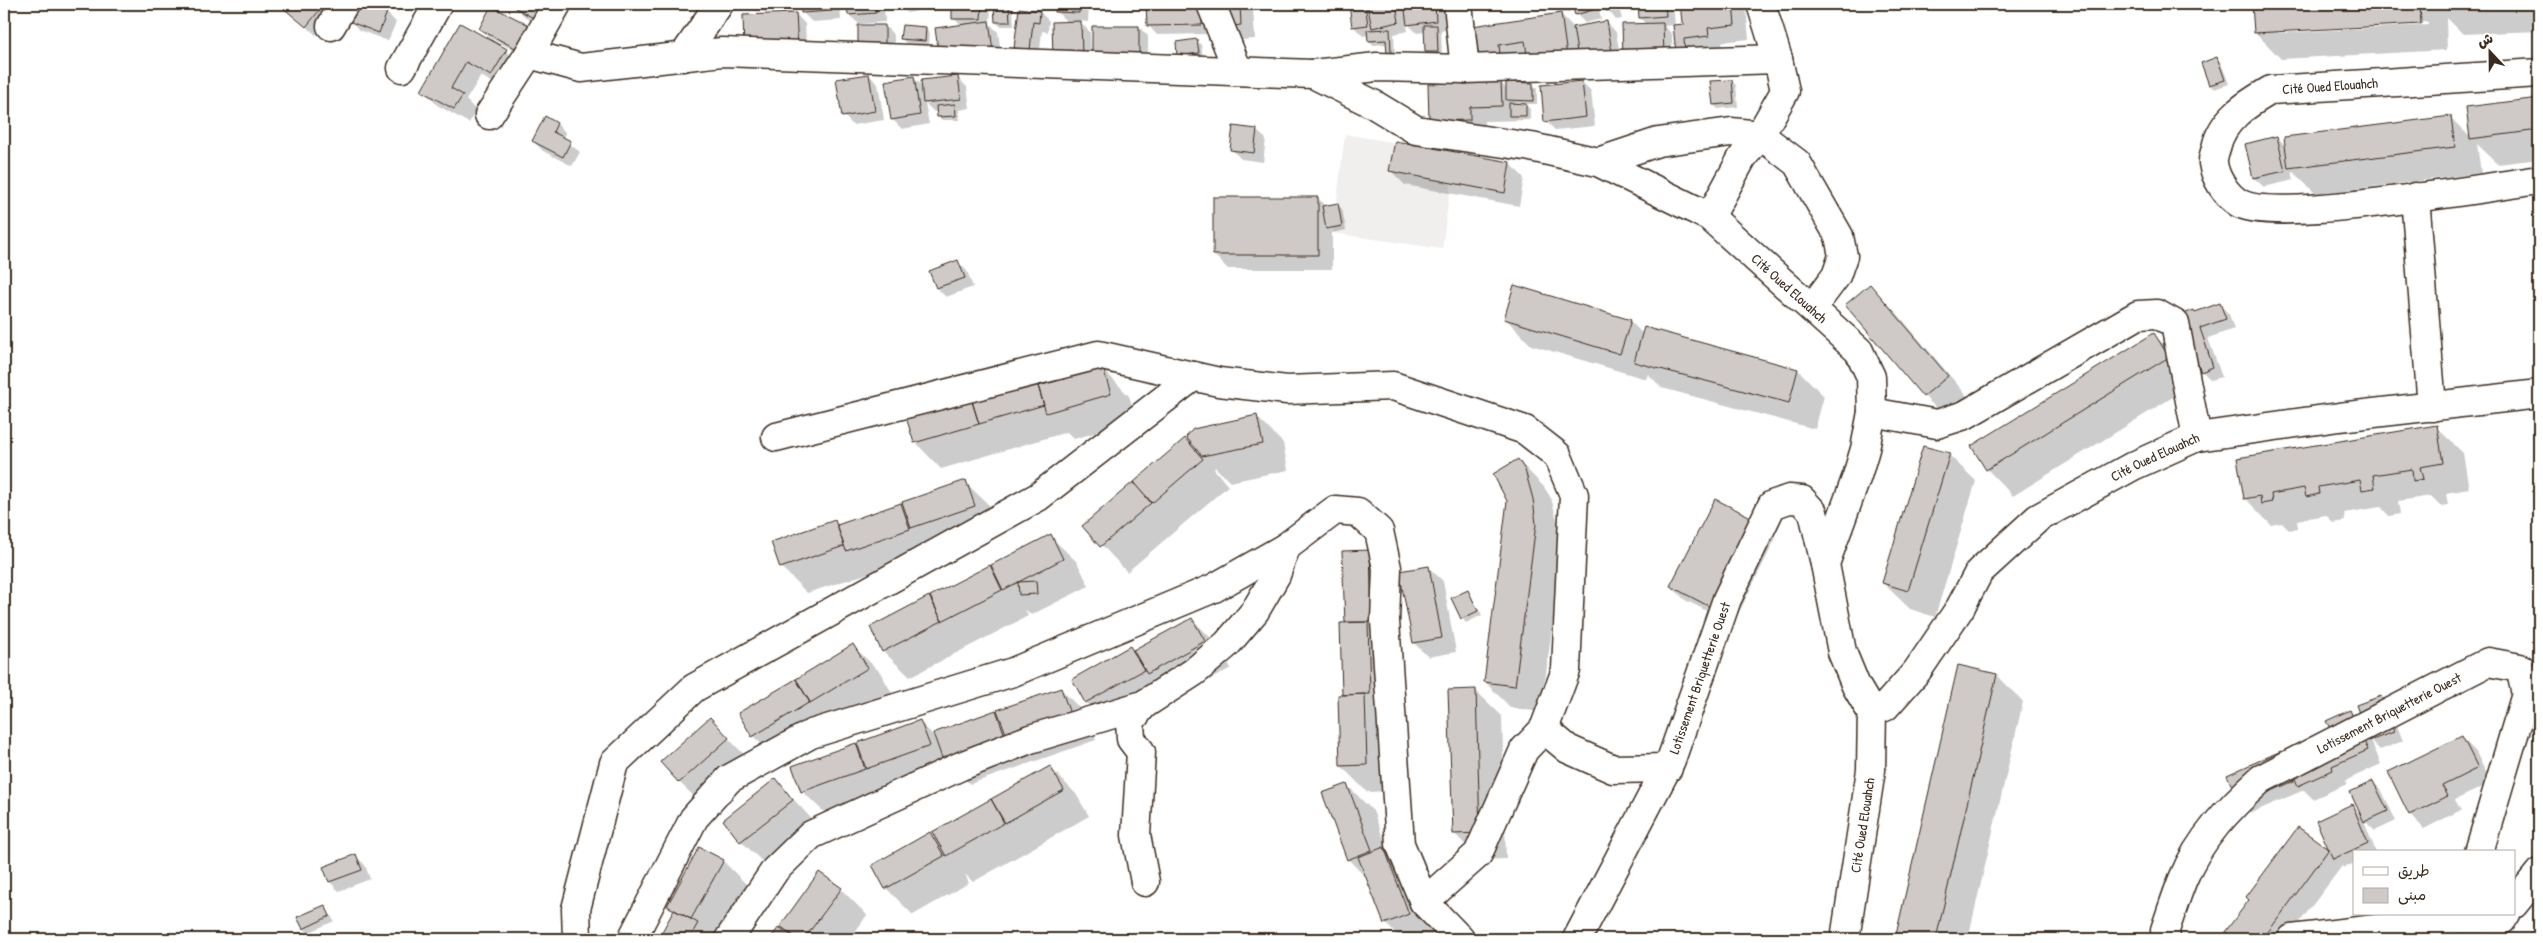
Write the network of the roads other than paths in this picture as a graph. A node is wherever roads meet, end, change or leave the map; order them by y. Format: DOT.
graph roads {
  1 [pos="438,4"];
  2 [pos="557,4"];
  3 [pos="718,4"];
  4 [pos="1211,4"];
  5 [pos="1458,4"];
  6 [pos="1761,4"];
  7 [pos="529,54"];
  8 [pos="683,57"];
  9 [pos="1778,59"];
  10 [pos="402,68"];
  11 [pos="1464,69"];
  12 [pos="1238,71"];
  13 [pos="2539,73"];
  14 [pos="1313,74"];
  15 [pos="489,115"];
  16 [pos="1760,135"];
  17 [pos="1598,162"];
  18 [pos="2539,180"];
  19 [pos="2416,210"];
  20 [pos="1719,224"];
  21 [pos="1812,308"];
  22 [pos="1194,376"];
  23 [pos="2539,394"];
  24 [pos="2432,407"];
  25 [pos="1872,412"];
  26 [pos="776,437"];
  27 [pos="2197,437"];
  28 [pos="1286,547"];
  29 [pos="1825,564"];
  30 [pos="1143,705"];
  31 [pos="1872,710"];
  32 [pos="1544,729"];
  33 [pos="1668,768"];
  34 [pos="2480,850"];
  35 [pos="2539,873"];
  36 [pos="1145,882"];
  37 [pos="1424,902"];
  38 [pos="2516,902"];
  39 [pos="2505,916"];
  40 [pos="2460,917"];
  41 [pos="578,939"];
  42 [pos="632,939"];
  43 [pos="729,939"];
  44 [pos="1460,939"];
  45 [pos="1577,939"];
  46 [pos="1845,939"];
  47 [pos="2166,939"];
  48 [pos="2292,939"];
  1 -- 10 [label="street"];
  2 -- 7 [label="street"];
  3 -- 8 [label="street"];
  4 -- 12 [label="street"];
  5 -- 11 [label="street"];
  6 -- 9 [label="street"];
  7 -- 8 [label="street"];
  7 -- 15 [label="street"];
  8 -- 12 [label="street"];
  9 -- 11 [label="street"];
  9 -- 16 [label="street"];
  11 -- 14 [label="street"];
  12 -- 14 [label="street"];
  13 -- 19 [label="street, Cité Oued Elouahch"];
  14 -- 17 [label="street, Cité Oued Elouahch"];
  16 -- 17 [label="street"];
  16 -- 20 [label="street"];
  16 -- 21 [label="street"];
  17 -- 20 [label="street, Cité Oued Elouahch"];
  18 -- 19 [label="street, Cité Oued Elouahch"];
  19 -- 24 [label="street"];
  20 -- 21 [label="street, Cité Oued Elouahch"];
  21 -- 25 [label="street, Cité Oued Elouahch"];
  22 -- 26 [label="street"];
  22 -- 32 [label="street"];
  22 -- 41 [label="street"];
  23 -- 24 [label="street, Cité Oued Elouahch"];
  24 -- 27 [label="street, Cité Oued Elouahch"];
  25 -- 27 [label="street"];
  25 -- 29 [label="street, Cité Oued Elouahch"];
  27 -- 31 [label="street, Cité Oued Elouahch"];
  28 -- 30 [label="street"];
  28 -- 37 [label="street"];
  28 -- 42 [label="street"];
  29 -- 31 [label="street"];
  29 -- 33 [label="street, Lotissement Briquetterie Ouest"];
  30 -- 36 [label="street"];
  30 -- 43 [label="street"];
  31 -- 46 [label="street, Cité Oued Elouahch"];
  32 -- 33 [label="street"];
  32 -- 37 [label="street"];
  33 -- 45 [label="street, Lotissement Briquetterie Ouest"];
  34 -- 47 [label="street, Lotissement Briquetterie Ouest"];
  35 -- 38 [label="street"];
  37 -- 44 [label="street"];
  39 -- 40 [label="street"];
  40 -- 48 [label="street"];
}
